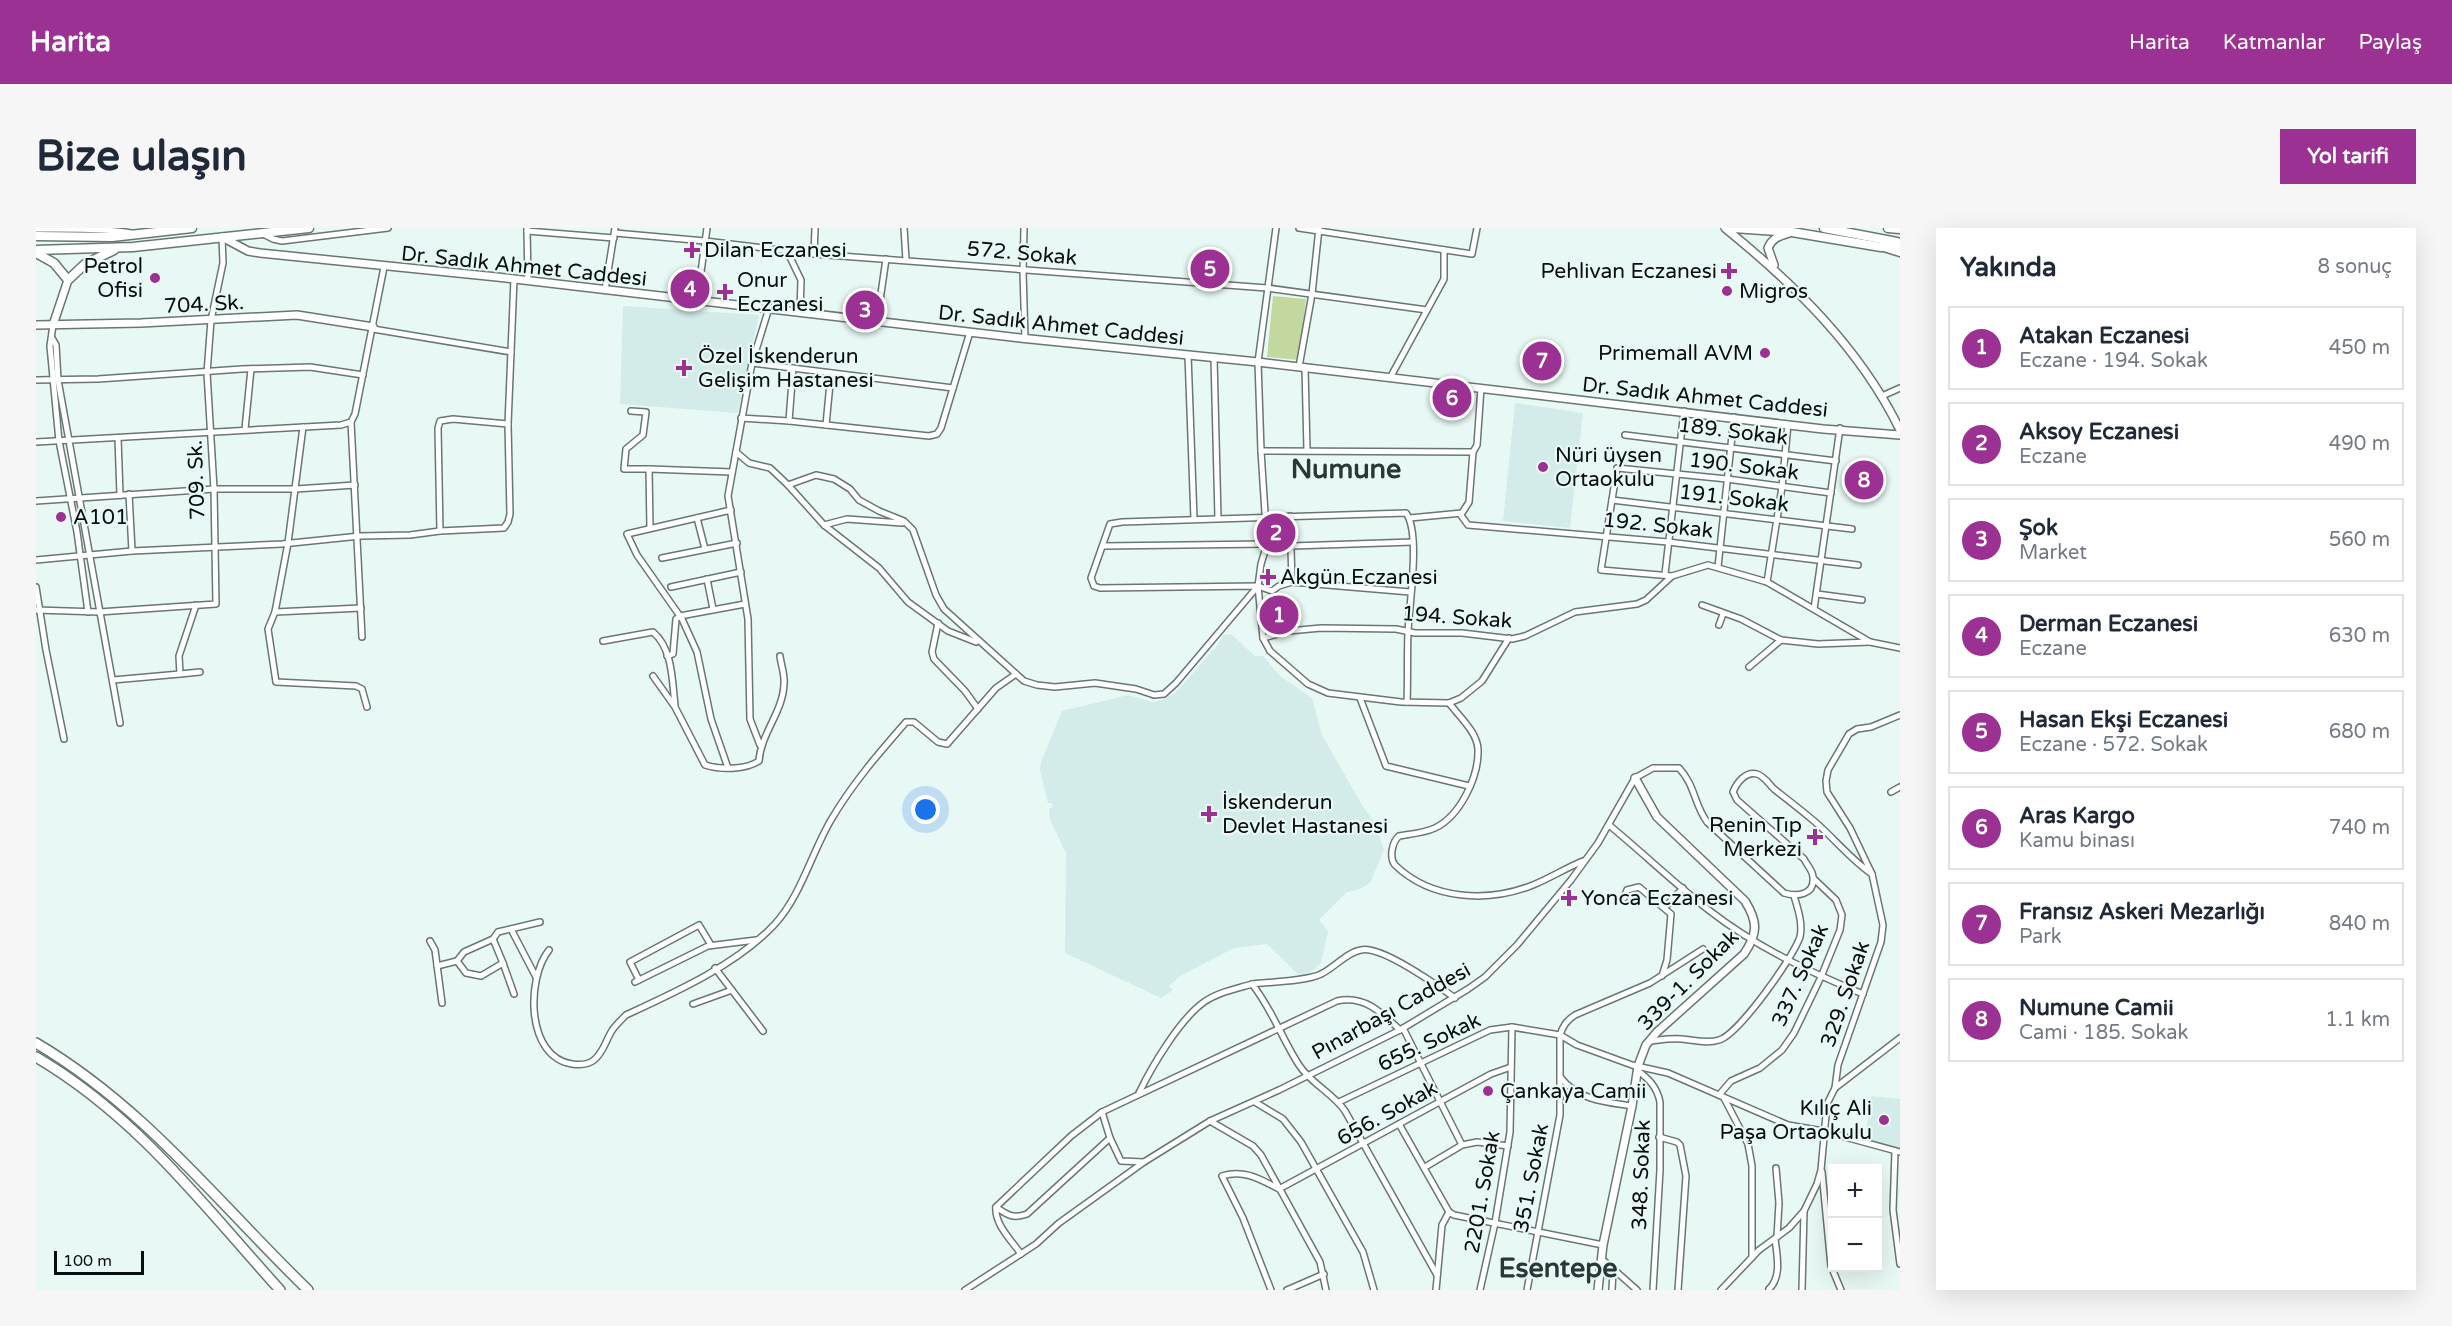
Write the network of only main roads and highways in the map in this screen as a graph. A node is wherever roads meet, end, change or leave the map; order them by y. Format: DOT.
graph roads {
  1 [pos="189,228"];
  2 [pos="309,228"];
  3 [pos="1732,228"];
  4 [pos="1824,228"];
  5 [pos="1888,228"];
  6 [pos="174,229"];
  7 [pos="1900,229"];
  8 [pos="36,236"];
  9 [pos="1900,244"];
  10 [pos="1881,246"];
  11 [pos="117,248"];
  12 [pos="36,251"];
  13 [pos="1900,252"];
  14 [pos="36,1043"];
  15 [pos="36,1057"];
  16 [pos="280,1290"];
  17 [pos="308,1290"];
  1 -- 6 [label="main road"];
  2 -- 11 [label="main road"];
  3 -- 10 [label="main road"];
  4 -- 9 [label="main road"];
  5 -- 7 [label="main road"];
  6 -- 8 [label="main road"];
  9 -- 10 [label="main road"];
  10 -- 13 [label="main road"];
  11 -- 12 [label="main road"];
  11 -- 12 [label="main road"];
  14 -- 17 [label="highway"];
  15 -- 16 [label="highway"];
}
